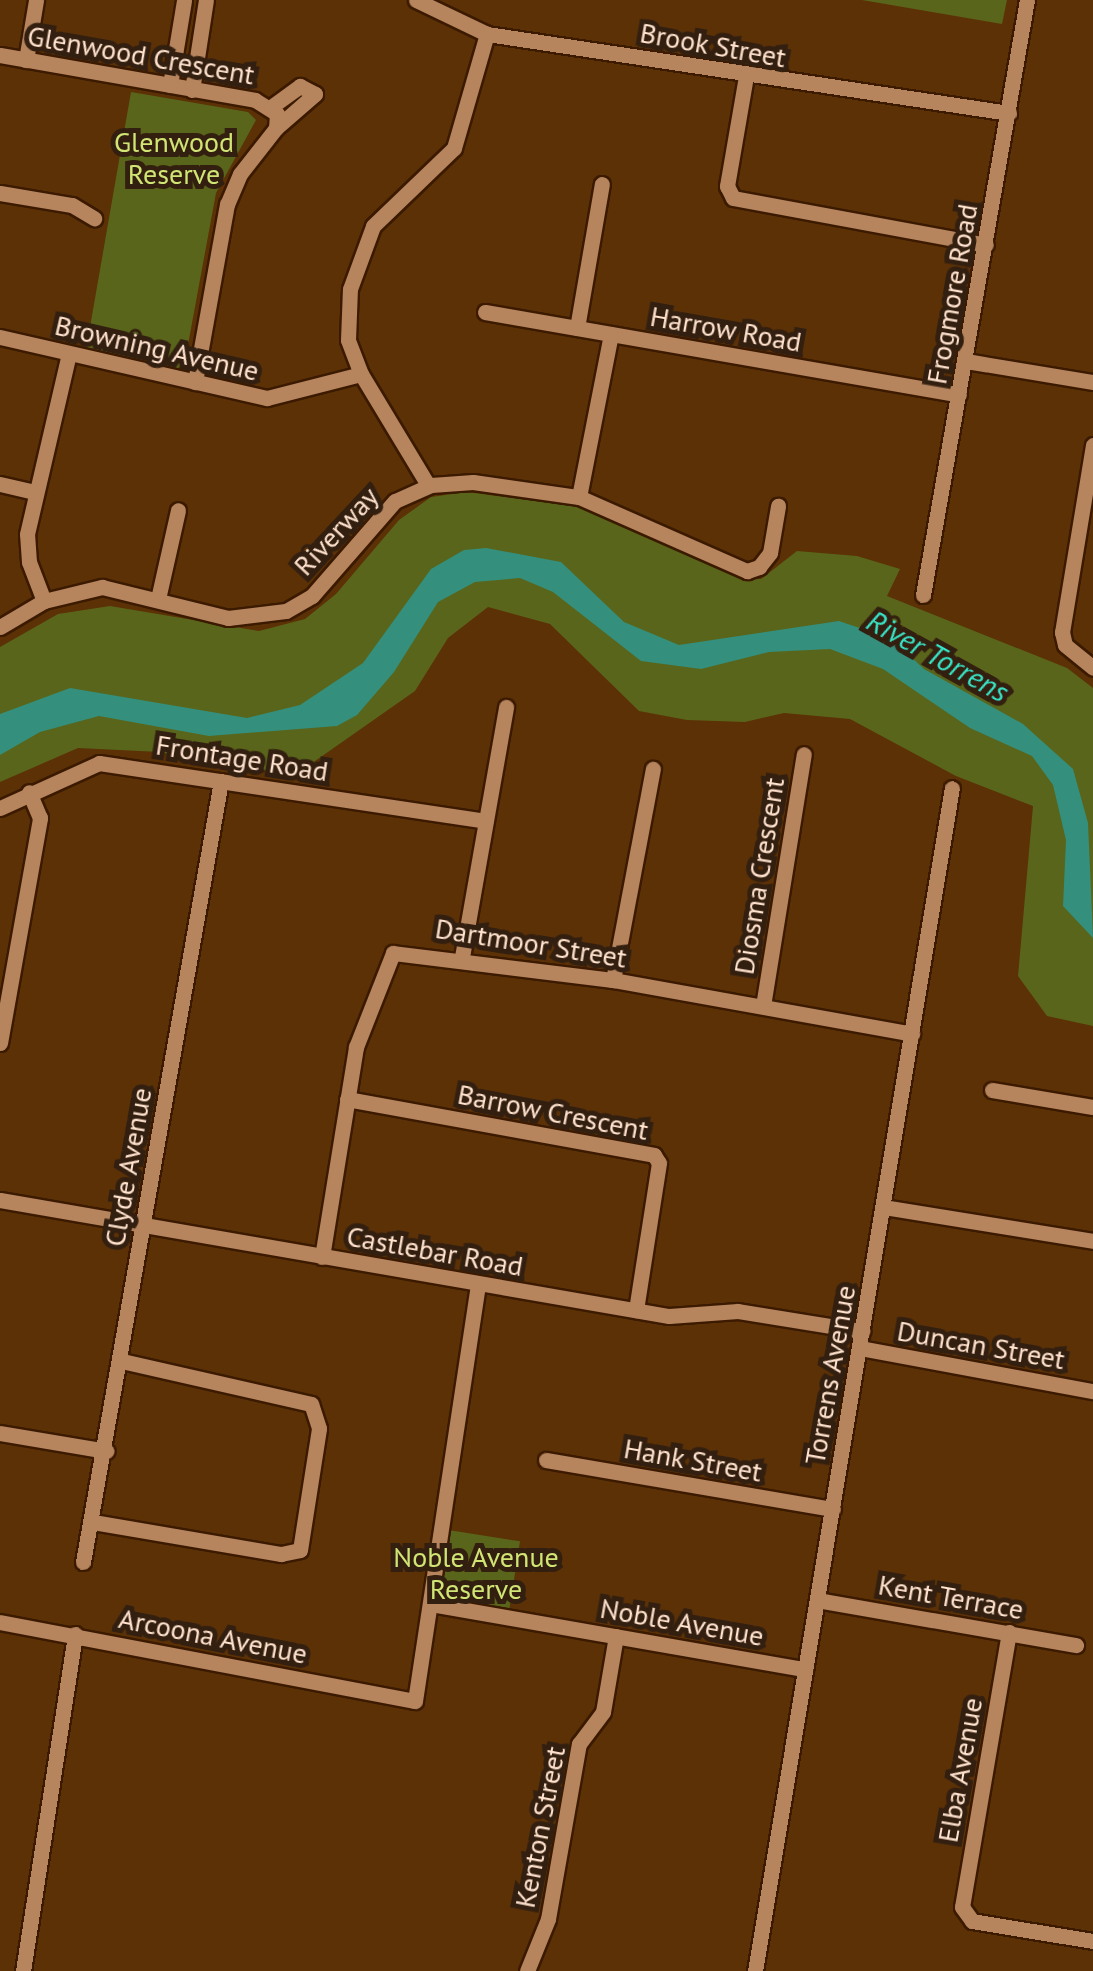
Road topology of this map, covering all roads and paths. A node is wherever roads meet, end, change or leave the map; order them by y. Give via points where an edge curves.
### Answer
1 (36, 0) edge
2 (184, 0) edge
3 (206, 0) edge
4 (1027, 0) edge
5 (423, 2) edge
6 (487, 34) junction
7 (0, 55) edge
8 (26, 60) junction
9 (746, 76) junction
10 (170, 86) junction
11 (192, 90) junction
12 (271, 108) junction
13 (1009, 113) junction
14 (276, 128) junction
15 (602, 184) dead end
16 (0, 193) edge
17 (94, 218) dead end
18 (986, 244) junction
19 (484, 312) dead end
20 (577, 328) junction
21 (610, 334) junction
22 (0, 337) edge
23 (70, 354) junction
24 (966, 361) junction
25 (360, 374) junction
26 (196, 382) junction
27 (1093, 382) edge
28 (959, 396) junction
29 (1093, 445) edge
30 (0, 484) edge
31 (428, 485) junction
32 (34, 492) junction
33 (580, 498) junction
34 (778, 506) dead end
35 (178, 510) dead end
36 (923, 596) dead end
37 (158, 599) junction
38 (44, 601) junction
39 (0, 626) edge
40 (1093, 668) edge
41 (506, 708) dead end
42 (804, 754) dead end
43 (653, 770) dead end
44 (221, 780) junction
45 (952, 788) dead end
46 (29, 792) junction
47 (0, 808) edge
48 (486, 822) junction
49 (462, 956) junction
50 (613, 980) junction
51 (764, 1006) junction
52 (912, 1034) junction
53 (0, 1042) edge
54 (992, 1090) dead end
55 (346, 1099) junction
56 (1093, 1107) edge
57 (0, 1200) edge
58 (884, 1206) junction
59 (143, 1227) junction
60 (1093, 1240) edge
61 (322, 1257) junction
62 (478, 1285) junction
63 (636, 1310) junction
64 (862, 1331) junction
65 (860, 1348) junction
66 (120, 1361) junction
67 (1093, 1390) edge
68 (0, 1432) edge
69 (106, 1451) junction
70 (546, 1460) dead end
71 (832, 1509) junction
72 (93, 1522) junction
73 (83, 1562) dead end
74 (817, 1600) junction
75 (431, 1604) junction
76 (0, 1622) edge
77 (1008, 1632) junction
78 (75, 1634) junction
79 (616, 1636) junction
80 (1076, 1645) dead end
81 (805, 1669) junction
82 (1093, 1941) edge
83 (23, 1971) edge
84 (527, 1971) edge
85 (755, 1971) edge

1 - 8 street
2 - 10 street
3 - 11 street
4 - 13 street, Frogmore Road
5 - 6 street, Brook Street
6 - 9 street, Brook Street
6 - 25 street via 454,148 394,201 359,255 347,316
7 - 8 street, Glenwood Crescent
8 - 10 street, Glenwood Crescent
9 - 13 street, Brook Street
9 - 18 street via 728,186 733,198
10 - 11 street, Glenwood Crescent
11 - 12 street, Glenwood Crescent
12 - 14 street, Glenwood Crescent
12 - 14 street, Glenwood Crescent via 300,86 315,94
13 - 18 street, Frogmore Road
14 - 26 street, Glenwood Crescent via 240,174 227,204
15 - 20 street
16 - 17 street via 72,204
18 - 24 street, Frogmore Road
19 - 20 street, Harrow Road
20 - 21 street, Harrow Road
21 - 28 street, Harrow Road
21 - 33 street
22 - 23 street, Browning Avenue
23 - 26 street, Browning Avenue
23 - 32 street
24 - 27 street
24 - 28 street, Frogmore Road
25 - 26 street, Browning Avenue via 266,398
25 - 31 street
28 - 36 street, Frogmore Road
29 - 40 street via 1062,632 1065,645
30 - 32 street
31 - 33 street, Riverway via 474,482
31 - 37 street, Riverway via 394,500 312,596 286,611 228,618
32 - 38 street via 29,562
33 - 34 street, Riverway via 747,571 760,568 770,553
35 - 37 street
37 - 38 street, Riverway via 102,587
38 - 39 street, Riverway
41 - 48 street
42 - 51 street, Diosma Crescent
43 - 50 street
44 - 46 street, Frontage Road via 100,763
44 - 48 street, Frontage Road
44 - 59 street, Clyde Avenue
45 - 52 street, Torrens Avenue
46 - 47 street, Frontage Road
46 - 53 street via 40,818
48 - 49 street
49 - 50 street, Dartmoor Street
49 - 55 street, Dartmoor Street via 393,952 356,1046
50 - 51 street, Dartmoor Street
51 - 52 street, Dartmoor Street
52 - 58 street, Torrens Avenue
54 - 56 street
55 - 61 street, Dartmoor Street
55 - 63 street, Barrow Crescent via 654,1154 659,1163
57 - 59 street, Castlebar Road
58 - 60 street
58 - 64 street, Torrens Avenue
59 - 61 street, Castlebar Road
59 - 66 street, Clyde Avenue
61 - 62 street, Castlebar Road
62 - 63 street, Castlebar Road
62 - 75 street
63 - 64 street, Castlebar Road via 669,1316 738,1311
64 - 65 street, Torrens Avenue
65 - 67 street, Duncan Street
65 - 71 street, Torrens Avenue
66 - 69 street, Clyde Avenue
66 - 72 street via 312,1404 319,1428 300,1550 281,1554
68 - 69 street
69 - 72 street, Clyde Avenue
70 - 71 street, Hank Street
71 - 74 street, Torrens Avenue
72 - 73 street, Clyde Avenue
74 - 77 street, Kent Terrace
74 - 81 street, Torrens Avenue
75 - 78 street, Arcoona Avenue via 416,1701
75 - 79 street, Noble Avenue
76 - 78 street, Arcoona Avenue
77 - 80 street, Kent Terrace
77 - 82 street, Elba Avenue via 964,1916
78 - 83 street
79 - 81 street, Noble Avenue
79 - 84 street, Kenton Street via 603,1712 578,1744 548,1919
81 - 85 street, Torrens Avenue

